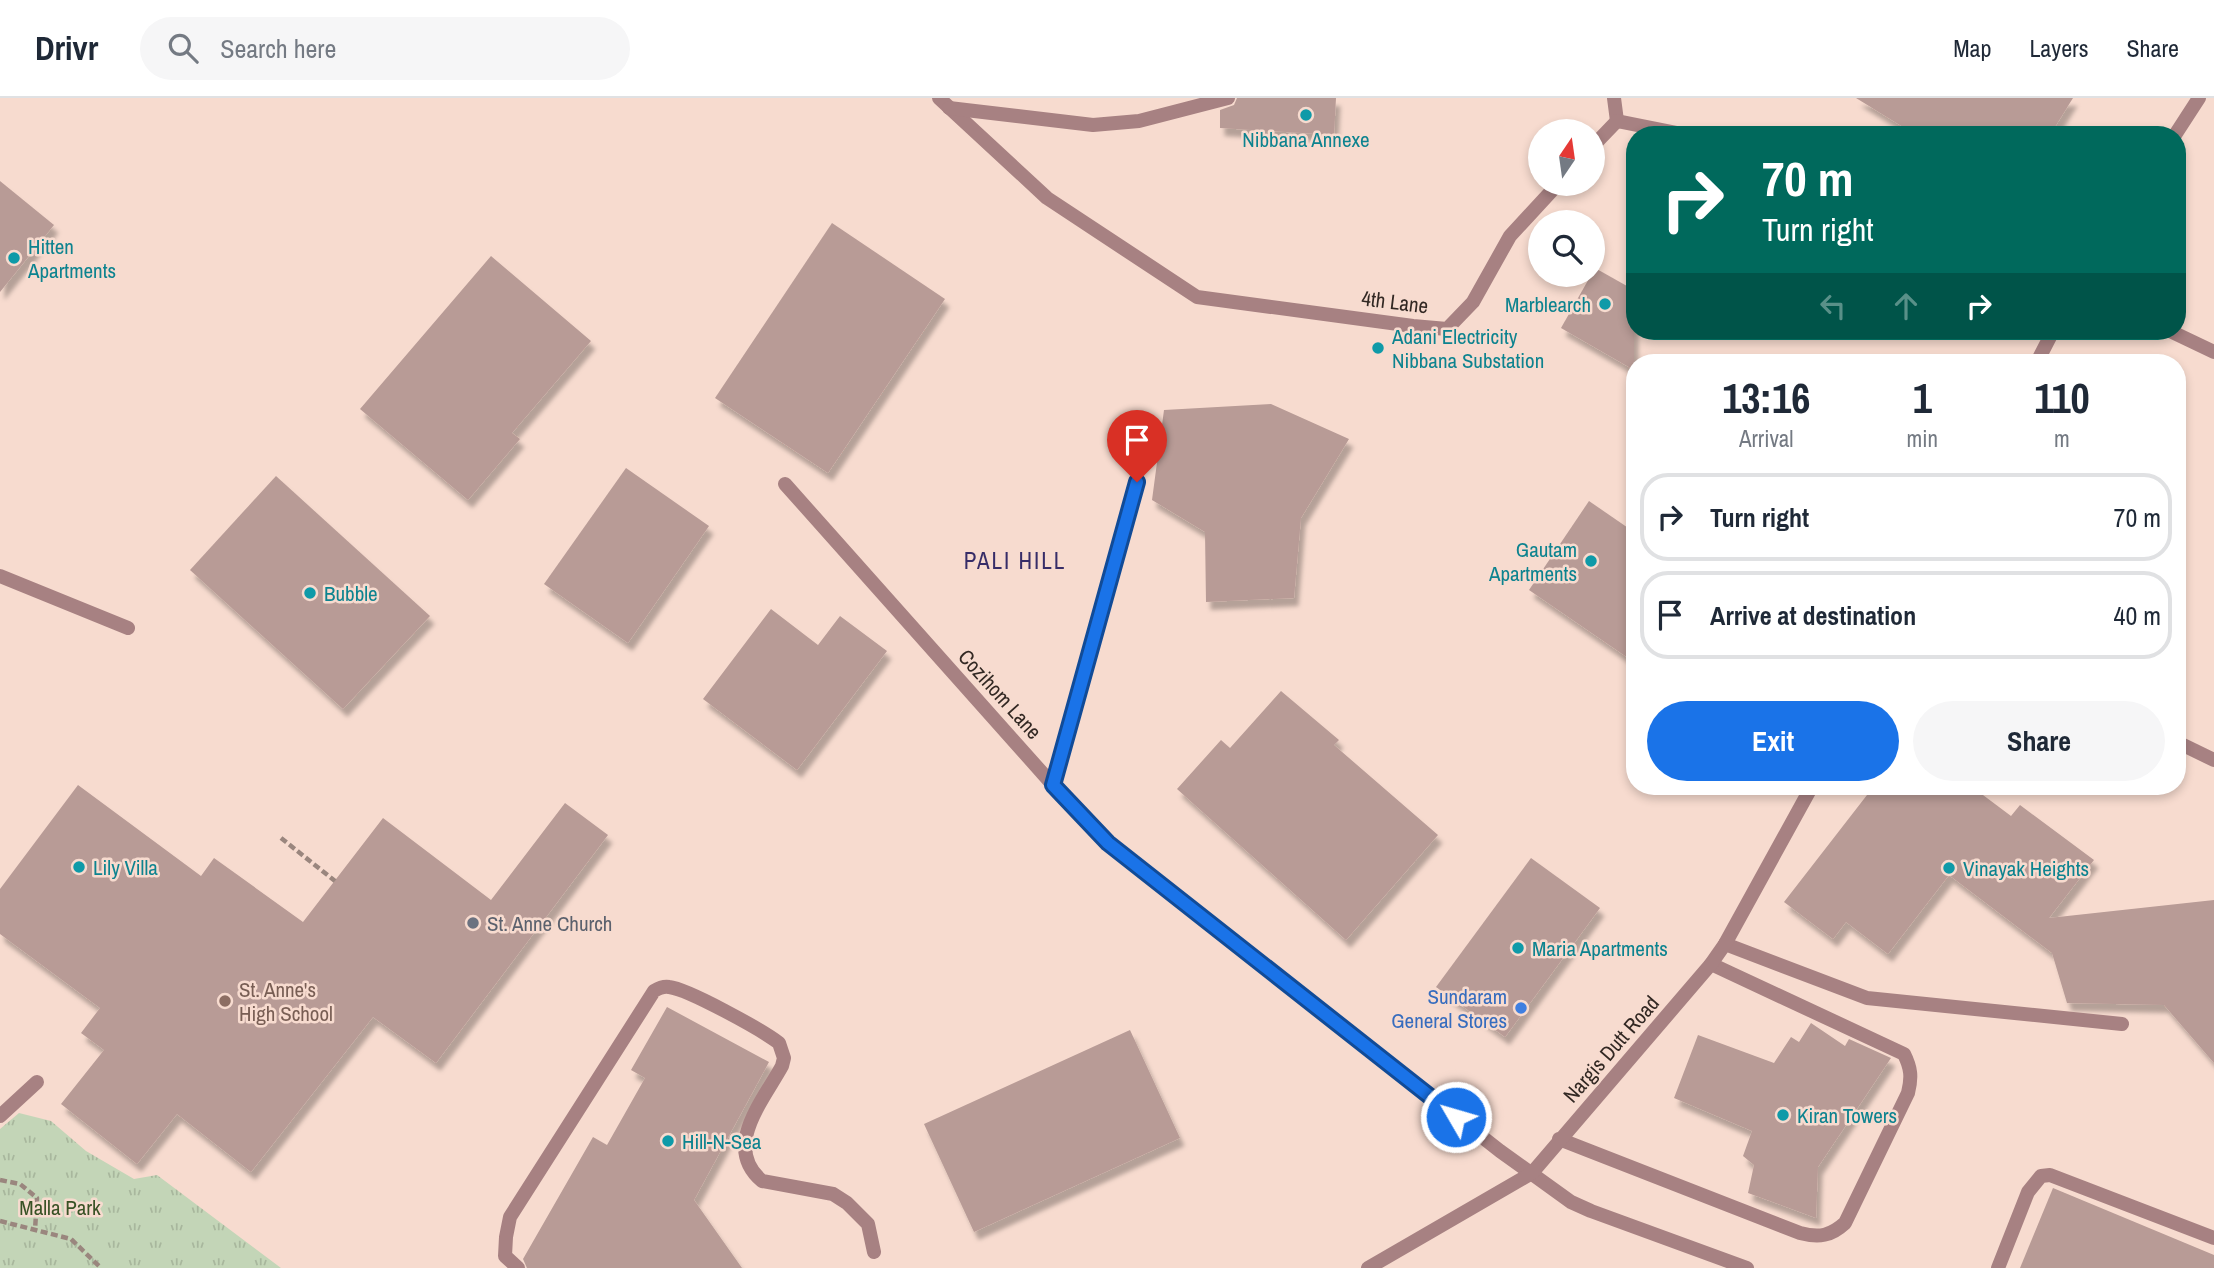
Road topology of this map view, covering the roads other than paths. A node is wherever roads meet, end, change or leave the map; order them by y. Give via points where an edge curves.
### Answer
1 (1228, 98) edge
2 (1614, 98) edge
3 (2199, 98) edge
4 (944, 103) edge
5 (1617, 121) junction
6 (1642, 126) edge
7 (2181, 126) edge
8 (1605, 133) edge
9 (1547, 196) edge
10 (2186, 339) edge
11 (2214, 352) edge
12 (1137, 482) dead end
13 (785, 484) dead end
14 (0, 576) edge
15 (128, 628) dead end
16 (2186, 746) edge
17 (2214, 760) edge
18 (1053, 785) junction
19 (1807, 795) edge
20 (1725, 944) junction
21 (1711, 964) junction
22 (2122, 1024) dead end
23 (37, 1082) dead end
24 (0, 1116) edge
25 (1559, 1139) junction
26 (1532, 1173) junction
27 (2214, 1238) edge
28 (874, 1252) dead end
29 (518, 1268) edge
30 (1368, 1268) edge
31 (1748, 1268) edge
32 (1998, 1268) edge

1 - 4 street via 1139,121 1093,125
2 - 5 street
3 - 7 street
4 - 9 street, 4th Lane via 1047,198 1197,297 1447,329 1473,302 1510,236
5 - 6 street
5 - 8 street
10 - 11 street
12 - 18 street
13 - 18 street, Cozihom Lane
14 - 15 street
16 - 17 street
18 - 26 street, Cozihom Lane via 1108,843
19 - 20 street, Nargis Dutt Road
20 - 21 street, Nargis Dutt Road
20 - 22 street via 1867,998
21 - 25 street, Nargis Dutt Road
21 - 25 street via 1904,1054 1912,1080 1908,1093 1845,1223 1824,1236 1800,1233
23 - 24 street
25 - 26 street, Nargis Dutt Road
26 - 30 street, Nargis Dutt Road
26 - 31 street, Cozihom Lane via 1591,1211
27 - 32 street via 2050,1175 2041,1176 2028,1192
28 - 29 street via 868,1224 847,1203 833,1194 762,1181 746,1161 744,1137 782,1066 779,1043 692,995 663,986 654,992 510,1217 505,1256

